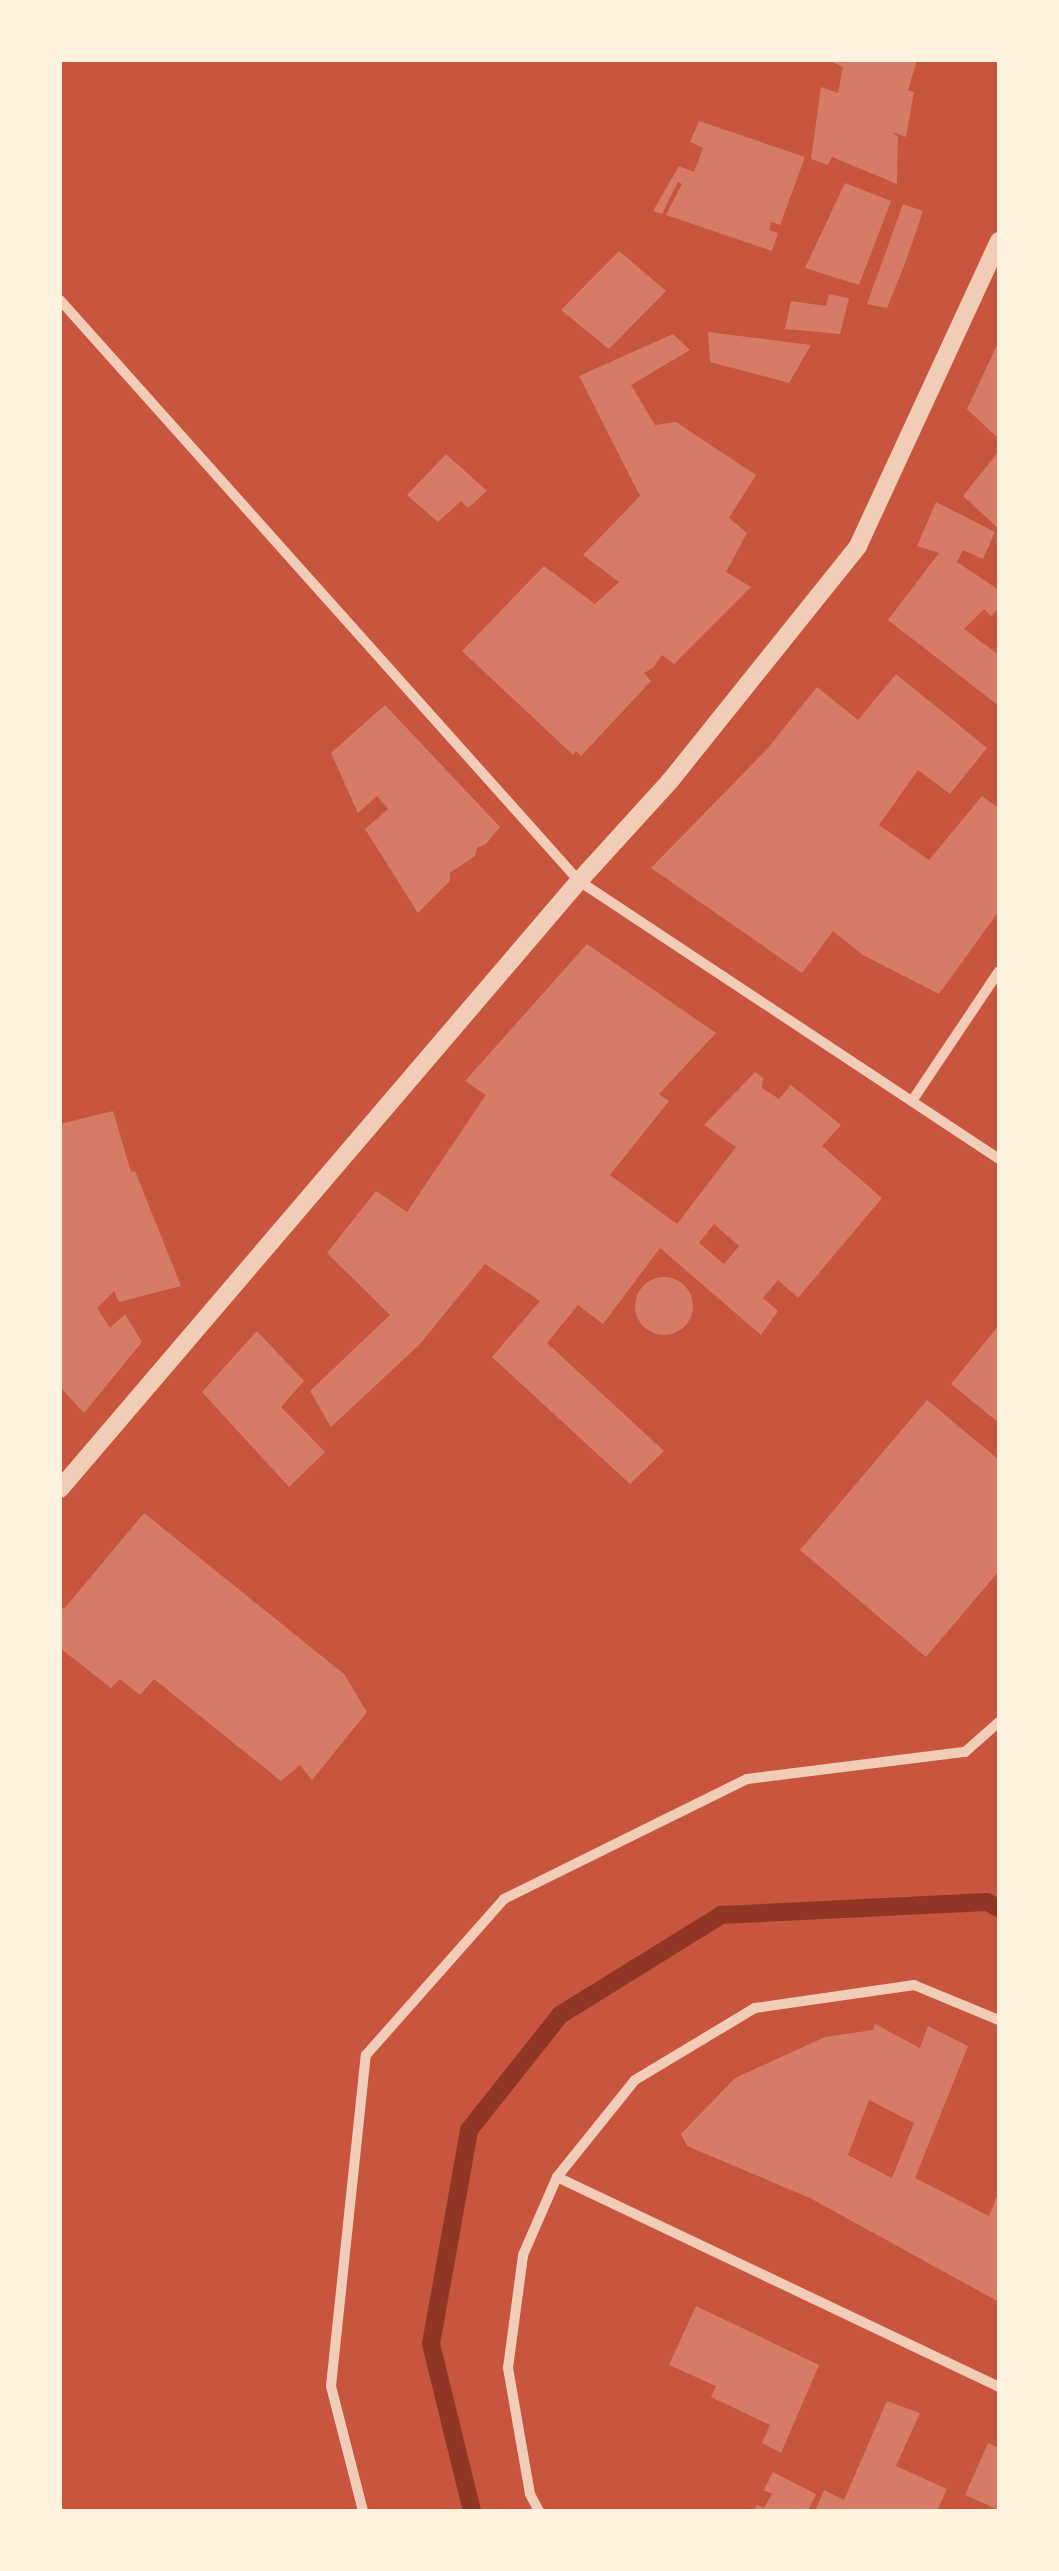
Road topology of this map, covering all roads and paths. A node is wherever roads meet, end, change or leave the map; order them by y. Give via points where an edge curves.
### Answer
1 (999, 240) edge
2 (60, 300) edge
3 (579, 881) junction
4 (999, 970) edge
5 (912, 1102) junction
6 (999, 1160) edge
7 (60, 1489) edge
8 (999, 1722) edge
9 (999, 2020) edge
10 (556, 2177) junction
11 (999, 2386) edge
12 (363, 2511) edge
13 (539, 2511) edge

1 - 3 street via 858,546 670,781
2 - 3 street
3 - 5 street
3 - 7 street
4 - 5 street
5 - 6 street
8 - 12 street via 965,1752 747,1779 504,1898 366,2055 331,2386
9 - 10 street via 914,1986 755,2008 634,2080
10 - 11 street
10 - 13 street via 523,2255 508,2368 530,2494

